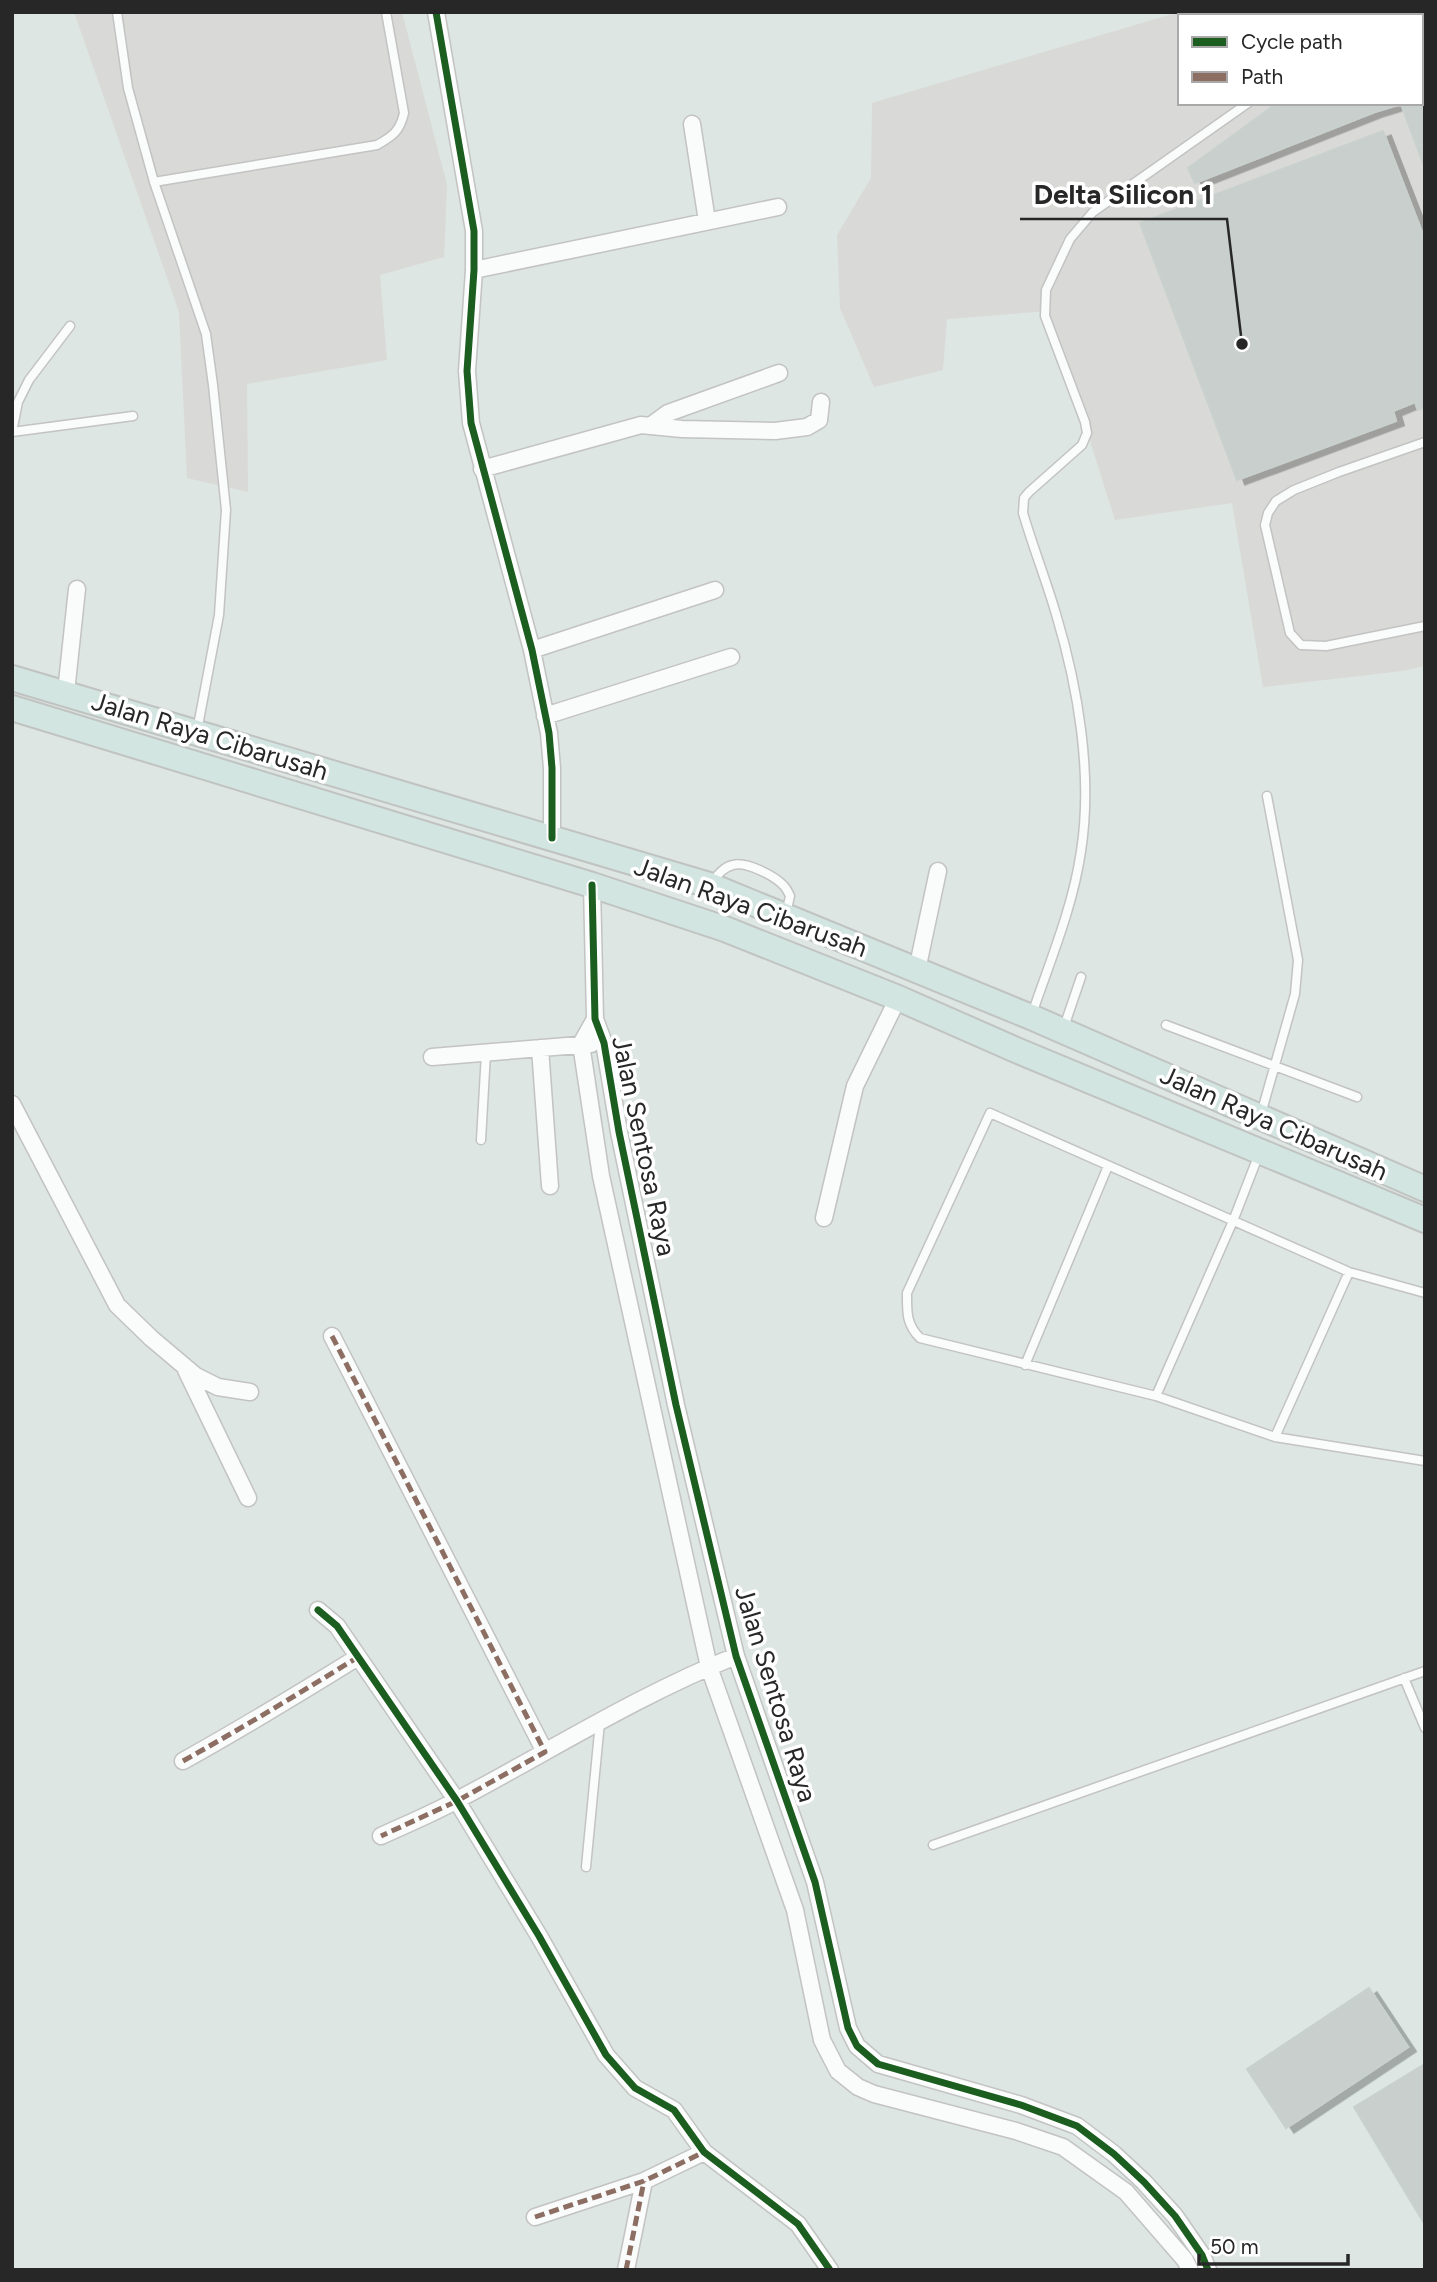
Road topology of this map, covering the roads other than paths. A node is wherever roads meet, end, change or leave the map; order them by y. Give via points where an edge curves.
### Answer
1 (117, 12) edge
2 (386, 12) edge
3 (436, 12) edge
4 (1245, 105) edge
5 (692, 124) dead end
6 (154, 182) junction
7 (778, 206) dead end
8 (707, 221) junction
9 (474, 270) junction
10 (70, 326) dead end
11 (779, 373) dead end
12 (821, 402) dead end
13 (133, 416) dead end
14 (653, 424) junction
15 (12, 432) edge
16 (1425, 442) edge
17 (482, 470) junction
18 (77, 589) dead end
19 (715, 590) dead end
20 (1425, 626) edge
21 (532, 650) junction
22 (730, 657) dead end
23 (12, 678) edge
24 (66, 692) junction
25 (12, 708) edge
26 (545, 716) junction
27 (197, 733) junction
28 (1267, 796) dead end
29 (552, 838) junction
30 (938, 871) dead end
31 (592, 885) junction
32 (917, 970) junction
33 (1082, 977) dead end
34 (898, 998) junction
35 (1031, 1017) junction
36 (595, 1019) junction
37 (1166, 1025) dead end
38 (1062, 1031) junction
39 (604, 1043) junction
40 (581, 1044) junction
41 (540, 1048) junction
42 (486, 1053) junction
43 (432, 1057) dead end
44 (1275, 1066) junction
45 (1357, 1097) dead end
46 (12, 1104) edge
47 (1260, 1117) junction
48 (481, 1140) dead end
49 (1260, 1152) junction
50 (1108, 1166) junction
51 (550, 1186) dead end
52 (1425, 1189) edge
53 (824, 1218) dead end
54 (1425, 1220) edge
55 (1233, 1221) junction
56 (1349, 1272) junction
57 (1425, 1293) edge
58 (332, 1336) dead end
59 (1025, 1365) junction
60 (185, 1368) junction
61 (250, 1392) dead end
62 (1156, 1396) junction
63 (1275, 1437) junction
64 (1425, 1461) edge
65 (248, 1498) dead end
66 (318, 1610) dead end
67 (736, 1656) junction
68 (358, 1657) junction
69 (709, 1667) junction
70 (1425, 1671) edge
71 (1404, 1678) junction
72 (600, 1722) junction
73 (1425, 1728) edge
74 (545, 1752) junction
75 (183, 1761) dead end
76 (457, 1801) junction
77 (381, 1836) dead end
78 (933, 1845) dead end
79 (586, 1867) dead end
80 (704, 2152) junction
81 (644, 2181) junction
82 (536, 2217) dead end
83 (626, 2270) edge
84 (830, 2270) edge
85 (1190, 2270) edge
86 (1208, 2270) edge

1 - 6 lane via 128,88
2 - 6 lane via 404,113 394,136 377,145
3 - 9 street via 474,231
4 - 35 lane via 1093,212 1070,239 1046,290 1045,316 1087,433 1082,445 1024,498 1023,513 1057,617 1078,710 1084,822 1063,923
5 - 8 street
6 - 27 lane via 206,334 226,510 219,615
7 - 8 street
8 - 9 street
9 - 17 street via 467,371 471,423
10 - 15 lane via 29,380 18,402
11 - 14 street via 668,413
12 - 14 street via 819,420 807,428 682,429
13 - 15 lane
14 - 17 street via 630,426
16 - 20 lane via 1294,490 1276,501 1265,524 1290,633 1301,645 1326,646
17 - 21 street
18 - 24 street
19 - 21 street
21 - 26 street
22 - 26 street
23 - 24 main road, Jalan Raya Cibarusah
24 - 27 main road, Jalan Raya Cibarusah
25 - 31 main road, Jalan Raya Cibarusah
26 - 29 street via 552,768
27 - 29 main road, Jalan Raya Cibarusah
28 - 44 lane via 1298,960 1295,994
29 - 32 main road, Jalan Raya Cibarusah via 709,885
30 - 32 street
31 - 34 main road, Jalan Raya Cibarusah via 725,929
31 - 36 street, Jalan Sentosa Raya
32 - 35 main road, Jalan Raya Cibarusah
33 - 38 lane
34 - 49 main road, Jalan Raya Cibarusah
34 - 53 street via 855,1086
35 - 38 main road, Jalan Raya Cibarusah
36 - 39 street, Jalan Sentosa Raya
36 - 40 street, Jalan Sentosa Raya
37 - 44 lane
38 - 47 main road, Jalan Raya Cibarusah
39 - 40 street
39 - 67 street, Jalan Sentosa Raya via 676,1405
40 - 41 street
40 - 69 street, Jalan Sentosa Raya via 601,1176
41 - 42 street
41 - 51 street
42 - 43 street
42 - 48 lane
44 - 45 lane
44 - 47 lane
46 - 60 street via 117,1305
47 - 52 main road, Jalan Raya Cibarusah
49 - 54 main road, Jalan Raya Cibarusah
49 - 55 lane
50 - 55 lane
50 - 59 lane
50 - 59 lane via 990,1113 907,1293 906,1320 920,1338
55 - 56 lane
55 - 62 lane
56 - 57 lane
56 - 63 lane
58 - 74 street
59 - 62 lane
60 - 61 street via 218,1387
60 - 65 street
62 - 63 lane
63 - 64 lane
66 - 68 street via 337,1626
67 - 69 street
67 - 86 street, Jalan Sentosa Raya via 815,1882 848,2028 857,2046 878,2064 1077,2126 1114,2154 1175,2216
68 - 75 street
68 - 76 street
69 - 72 street
69 - 85 street, Jalan Sentosa Raya via 795,1910 822,2040 838,2071 874,2094 1063,2147 1126,2192
70 - 71 lane
71 - 73 lane
71 - 78 lane
72 - 74 street
72 - 79 lane
74 - 76 street
76 - 77 street
76 - 80 street via 606,2054 635,2088 674,2110
80 - 81 street
80 - 84 street via 799,2224
81 - 82 street
81 - 83 street

